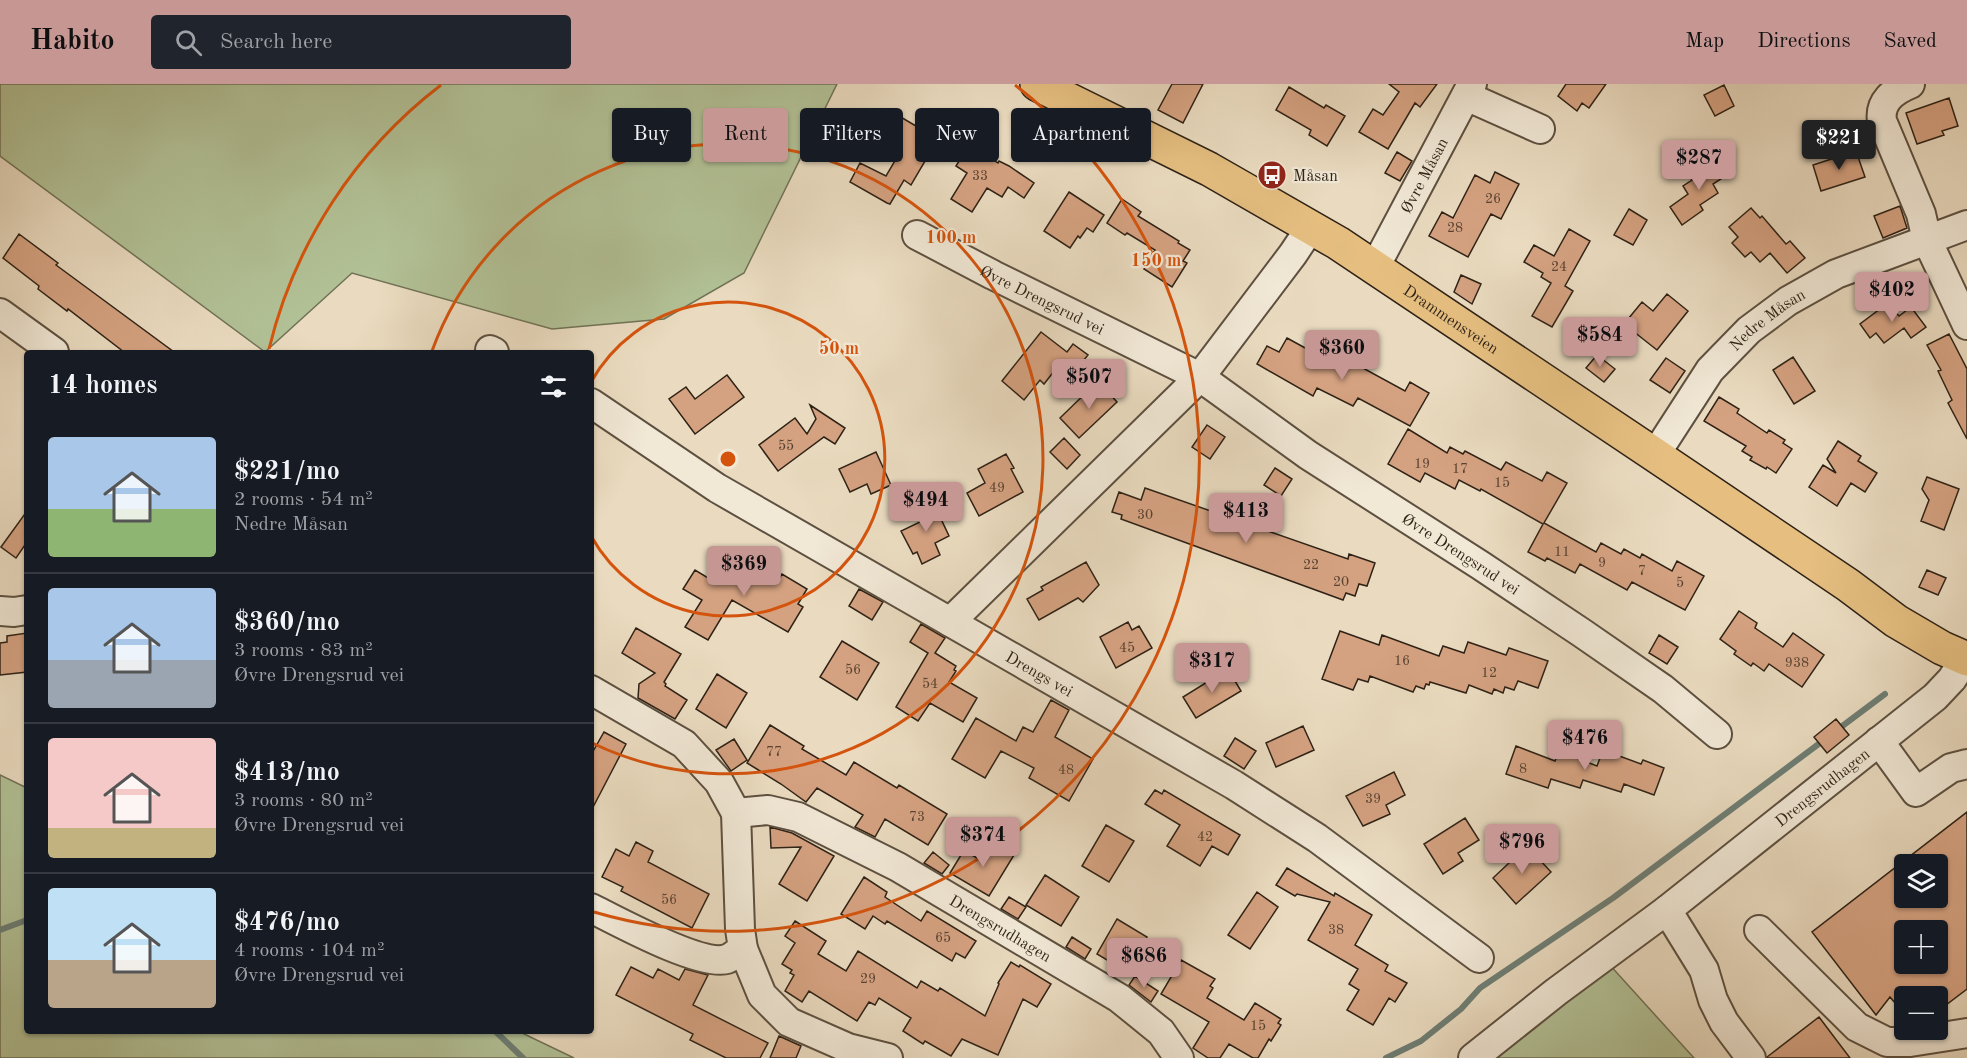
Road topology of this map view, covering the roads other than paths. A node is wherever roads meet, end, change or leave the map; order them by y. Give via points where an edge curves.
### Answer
1 (1037, 84) edge
2 (1910, 84) edge
3 (1469, 90) edge
4 (1540, 129) dead end
5 (1967, 225) edge
6 (1311, 227) junction
7 (917, 235) dead end
8 (1927, 240) junction
9 (1375, 267) junction
10 (0, 313) edge
11 (1967, 325) edge
12 (51, 350) edge
13 (1200, 377) junction
14 (594, 405) edge
15 (1655, 455) junction
16 (0, 610) edge
17 (24, 610) edge
18 (950, 622) junction
19 (1967, 652) edge
20 (594, 692) edge
21 (1717, 734) dead end
22 (1879, 741) junction
23 (1967, 764) edge
24 (736, 813) junction
25 (594, 910) edge
26 (1667, 910) junction
27 (1759, 930) dead end
28 (743, 950) junction
29 (1479, 958) dead end
30 (1967, 1033) edge
31 (888, 1058) edge
32 (1179, 1058) edge
33 (1473, 1058) edge
34 (1751, 1058) edge

1 - 6 main road, Drammensveien via 1209,169
2 - 8 street via 1889,97 1881,112 1921,214
3 - 4 street
3 - 9 street, Øvre Måsan
5 - 8 street, Nedre Måsan
6 - 9 main road, Drammensveien
6 - 13 street
7 - 13 street, Øvre Drengsrud vei
8 - 11 street
8 - 15 street, Nedre Måsan via 1836,274 1788,301 1749,330 1710,370
9 - 15 main road, Drammensveien
10 - 12 street
13 - 18 street
13 - 21 street, Øvre Drengsrud vei via 1308,455 1582,633 1663,689
14 - 18 street, Drengs vei via 717,488
15 - 19 main road, Drammensveien via 1848,585 1899,604
16 - 17 street
18 - 29 street, Drengs vei via 1234,784 1317,838
19 - 22 street, Drengsrudhagen via 1953,679
20 - 24 street via 684,744 719,782
22 - 23 street via 1916,792 1951,768
22 - 26 street, Drengsrudhagen
24 - 28 street
24 - 32 street, Drengsrudhagen via 768,810 798,817 898,867 1119,998 1161,1032
25 - 28 street via 698,957 725,959
26 - 33 street, Drengsrudhagen
26 - 34 street via 1704,970 1724,1022
27 - 30 street via 1857,1027 1887,1042
28 - 31 street via 762,995 789,1022 848,1048

